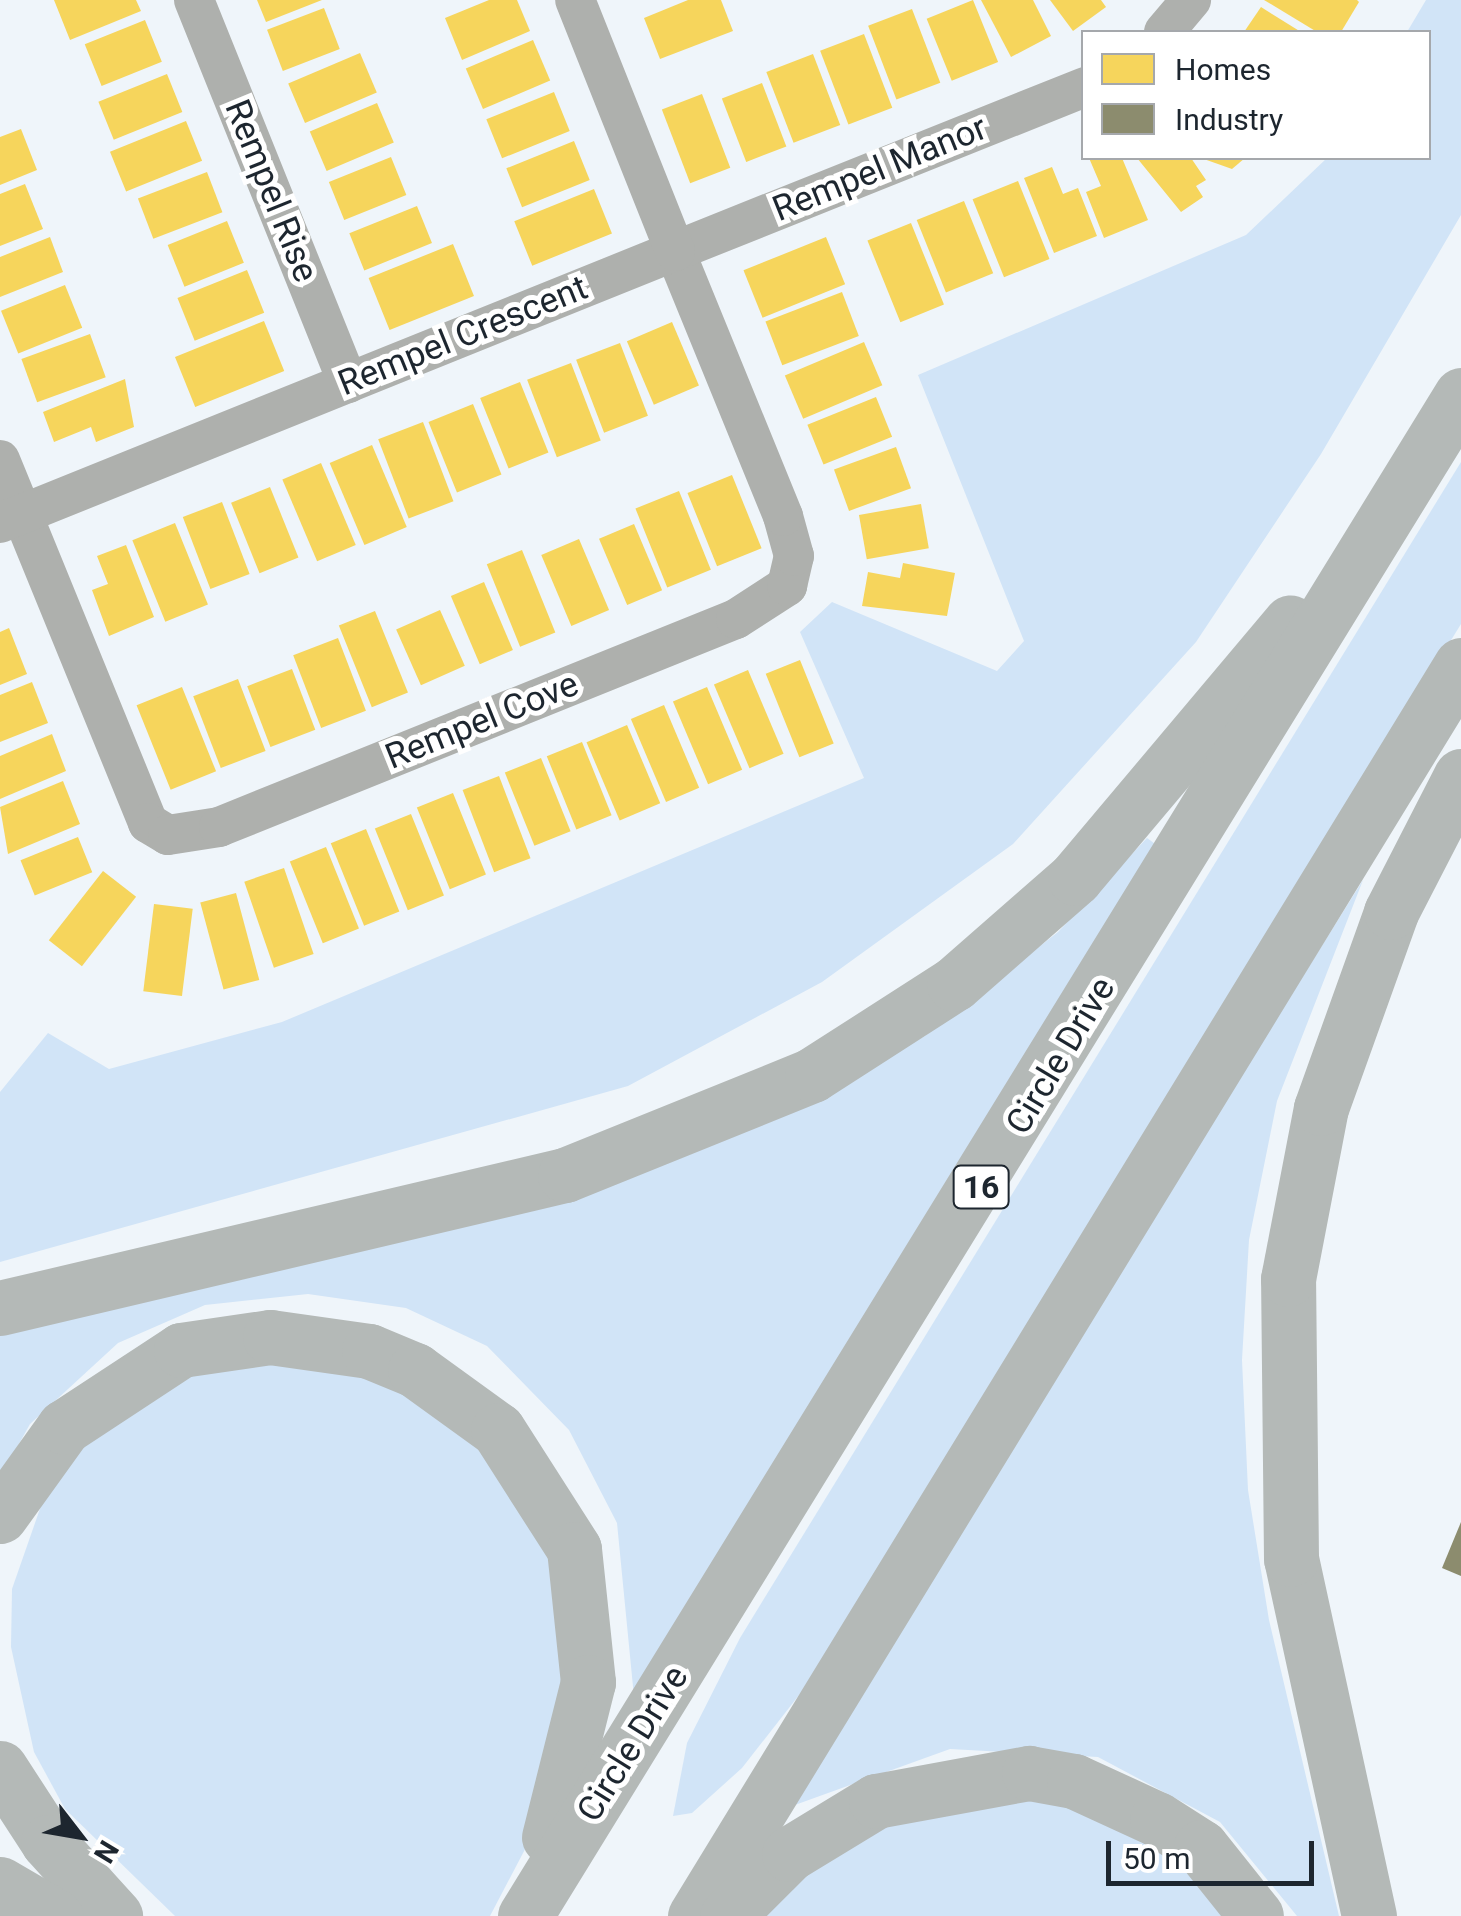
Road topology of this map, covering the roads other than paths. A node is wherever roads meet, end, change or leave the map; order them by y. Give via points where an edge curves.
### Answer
1 (194, 0) edge
2 (574, 0) edge
3 (1191, 0) edge
4 (1166, 30) edge
5 (1081, 88) edge
6 (675, 250) junction
7 (348, 383) junction
8 (1461, 395) edge
9 (1427, 453) junction
10 (0, 460) edge
11 (11, 518) edge
12 (1461, 665) edge
13 (1461, 776) edge
14 (0, 1308) edge
15 (0, 1516) edge
16 (0, 1768) edge
17 (0, 1884) edge
18 (55, 1916) edge
19 (115, 1916) edge
20 (511, 1916) edge
21 (525, 1916) edge
22 (694, 1916) edge
23 (726, 1916) edge
24 (1256, 1916) edge
25 (1369, 1916) edge

1 - 7 street, Rempel Rise
2 - 6 street
3 - 4 street
5 - 6 street, Rempel Manor
6 - 7 street, Rempel Crescent
6 - 11 street, Rempel Cove via 783,516 794,556 787,586 736,618 219,827 168,835 148,823
7 - 11 street, Rempel Crescent
8 - 9 highway, Circle Drive
9 - 14 highway via 1075,878 879,1038 744,1109 565,1175
9 - 21 highway, Circle Drive / 16
10 - 11 street, Rempel Cove
12 - 22 highway
13 - 25 highway via 1392,912 1321,1108 1288,1279 1292,1558
15 - 20 highway via 64,1427 181,1350 270,1337 320,1341 415,1370 461,1398 554,1506 574,1548 590,1640 570,1780
16 - 19 highway via 48,1842
17 - 18 highway
23 - 24 highway via 789,1854 876,1801 1029,1773 1074,1781 1157,1819 1201,1847

